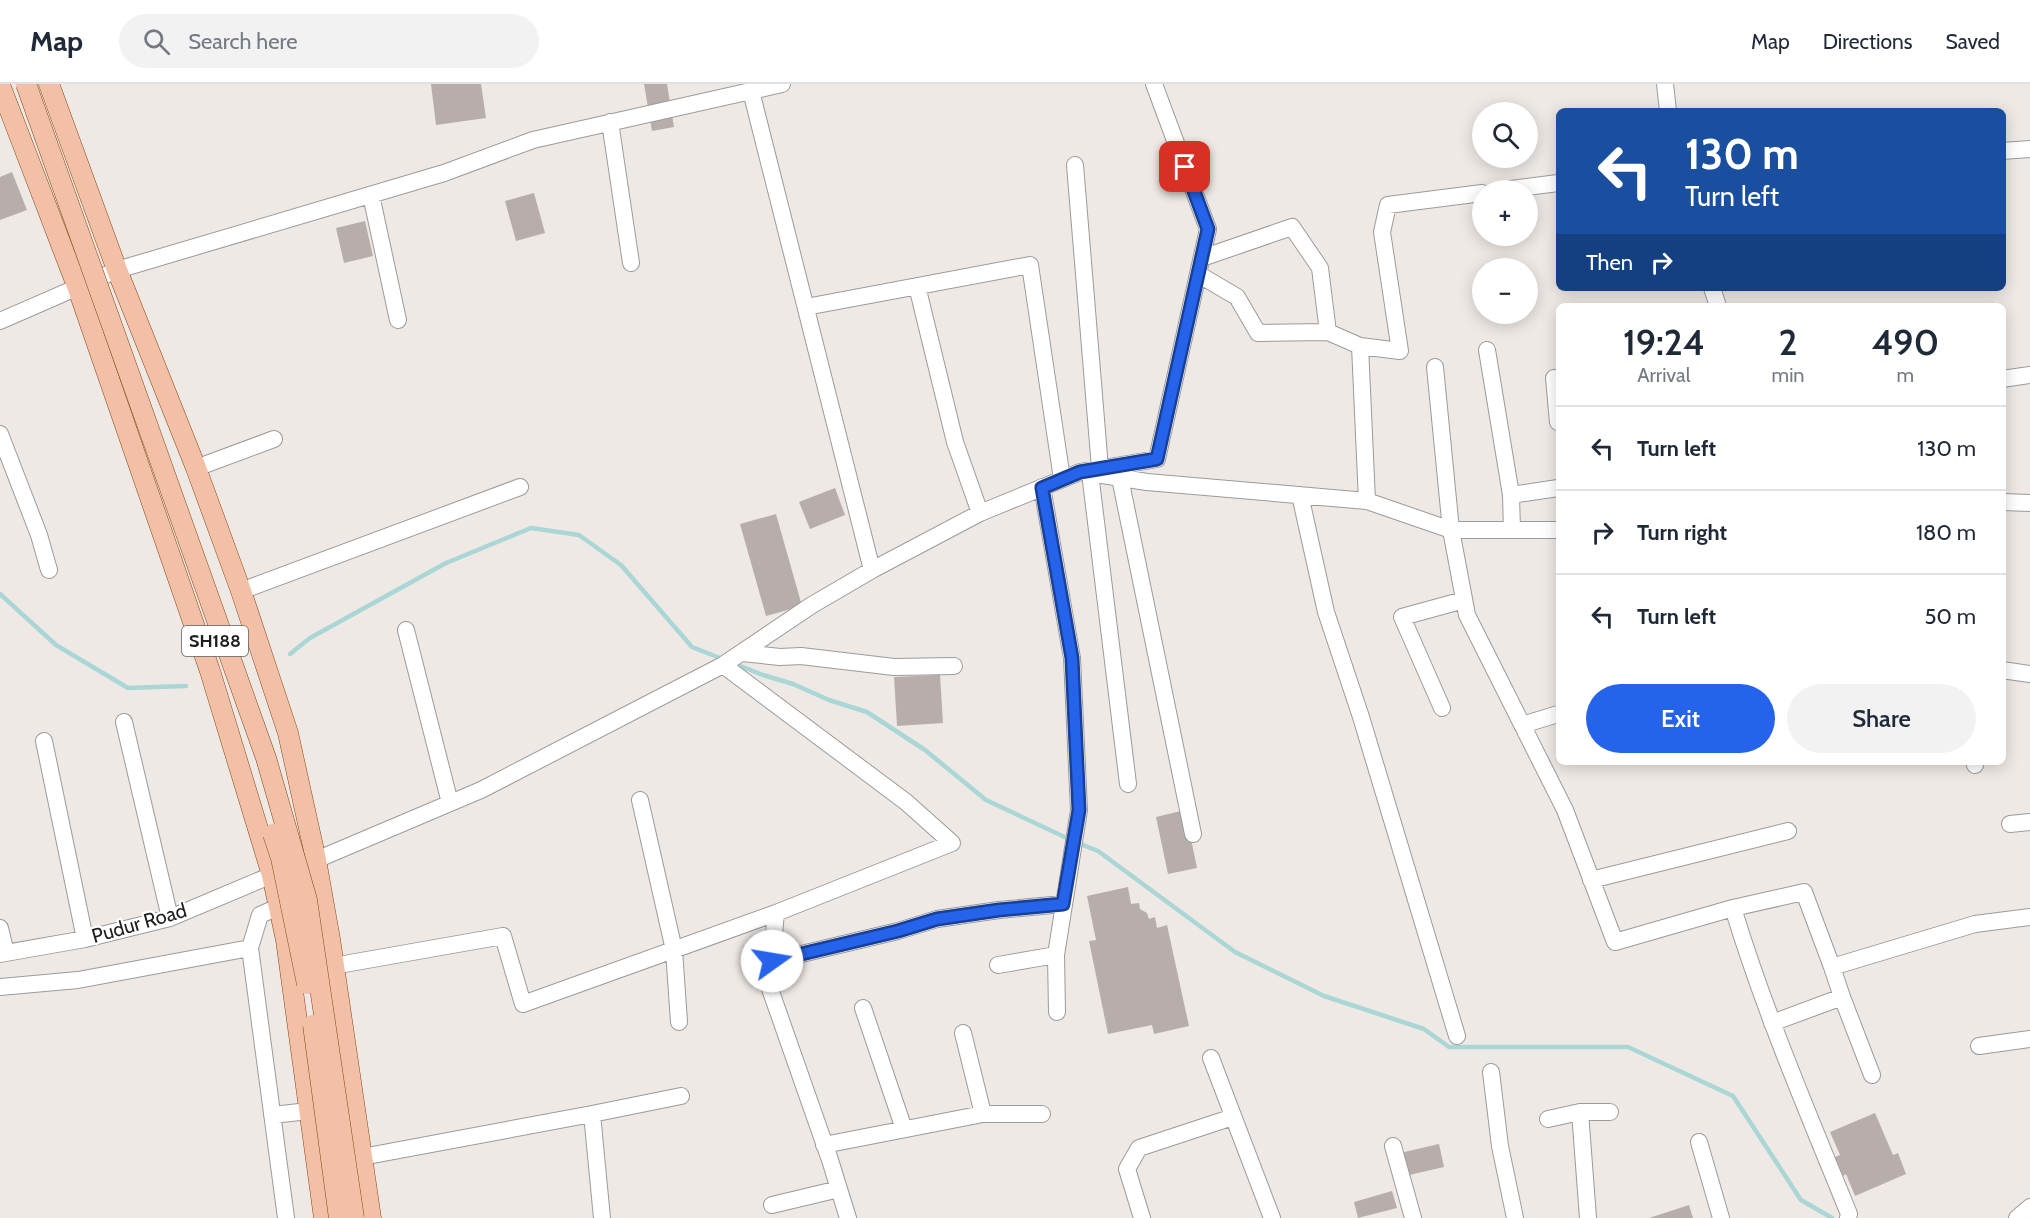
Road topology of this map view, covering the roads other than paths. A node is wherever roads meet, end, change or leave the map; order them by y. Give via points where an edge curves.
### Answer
1 (14, 84) edge
2 (26, 84) edge
3 (49, 84) edge
4 (782, 84) edge
5 (1154, 84) edge
6 (1665, 84) edge
7 (0, 85) edge
8 (756, 88) edge
9 (1668, 108) edge
10 (610, 122) junction
11 (2030, 149) edge
12 (2006, 151) edge
13 (1075, 165) dead end
14 (1556, 183) edge
15 (1538, 186) edge
16 (1472, 194) edge
17 (371, 195) junction
18 (631, 263) dead end
19 (1200, 266) junction
20 (117, 270) junction
21 (77, 286) junction
22 (917, 286) junction
23 (806, 307) junction
24 (398, 320) dead end
25 (0, 321) edge
26 (1328, 332) junction
27 (1360, 346) junction
28 (1487, 350) dead end
29 (1435, 367) dead end
30 (2030, 375) edge
31 (1554, 378) dead end
32 (2006, 378) edge
33 (1556, 400) edge
34 (0, 434) edge
35 (274, 439) dead end
36 (196, 468) junction
37 (1090, 471) junction
38 (1120, 478) junction
39 (1062, 479) junction
40 (520, 487) dead end
41 (1042, 488) junction
42 (1556, 488) edge
43 (1300, 495) junction
44 (1511, 495) junction
45 (1367, 501) junction
46 (2006, 502) edge
47 (2030, 503) edge
48 (980, 513) junction
49 (1451, 530) junction
50 (1512, 530) junction
51 (1556, 530) edge
52 (49, 570) dead end
53 (872, 570) junction
54 (241, 591) junction
55 (1464, 600) junction
56 (406, 630) dead end
57 (731, 660) junction
58 (954, 666) dead end
59 (2006, 671) edge
60 (2030, 674) edge
61 (1442, 708) dead end
62 (1556, 715) edge
63 (124, 722) dead end
64 (1522, 725) junction
65 (44, 741) dead end
66 (1128, 784) dead end
67 (640, 800) dead end
68 (450, 802) junction
69 (2030, 822) edge
70 (2010, 824) dead end
71 (1788, 831) dead end
72 (1193, 834) dead end
73 (316, 860) junction
74 (272, 875) junction
75 (1591, 880) junction
76 (1063, 904) junction
77 (280, 906) junction
78 (1733, 908) junction
79 (777, 913) junction
80 (2030, 917) edge
81 (170, 918) junction
82 (0, 928) edge
83 (85, 939) junction
84 (250, 948) junction
85 (674, 950) junction
86 (3, 953) edge
87 (1056, 955) junction
88 (772, 961) junction
89 (998, 965) dead end
90 (333, 966) junction
91 (1832, 967) junction
92 (0, 987) edge
93 (1842, 998) junction
94 (863, 1008) dead end
95 (1057, 1012) dead end
96 (679, 1022) dead end
97 (1772, 1023) junction
98 (963, 1033) dead end
99 (1457, 1036) dead end
100 (2030, 1039) edge
101 (1979, 1046) dead end
102 (1211, 1058) dead end
103 (1491, 1072) dead end
104 (1872, 1076) dead end
105 (681, 1096) dead end
106 (309, 1111) junction
107 (1580, 1112) junction
108 (1610, 1112) dead end
109 (592, 1114) junction
110 (983, 1114) junction
111 (1042, 1114) dead end
112 (272, 1115) junction
113 (1233, 1117) junction
114 (1548, 1119) dead end
115 (904, 1129) junction
116 (1699, 1142) dead end
117 (824, 1144) junction
118 (1393, 1146) dead end
119 (362, 1156) junction
120 (839, 1189) junction
121 (772, 1205) dead end
122 (2030, 1207) edge
123 (286, 1218) edge
124 (324, 1218) edge
125 (339, 1218) edge
126 (354, 1218) edge
127 (371, 1218) edge
128 (602, 1218) edge
129 (848, 1218) edge
130 (1142, 1218) edge
131 (1272, 1218) edge
132 (1413, 1218) edge
133 (1515, 1218) edge
134 (1588, 1218) edge
135 (1721, 1218) edge
136 (1848, 1218) edge
137 (2017, 1218) edge

1 - 125 main road, SH188, bridge via 235,700 277,847 305,973
2 - 126 main road, bridge via 266,758 304,889
3 - 20 main road, SH188
4 - 8 street
5 - 19 street via 1208,229
6 - 9 street
7 - 21 main road, SH188
8 - 10 street
8 - 23 street
10 - 17 street via 532,140
10 - 18 street
11 - 12 street
13 - 37 street
14 - 15 street
16 - 27 street via 1388,205 1382,232 1400,351
17 - 20 street
17 - 24 street
19 - 26 street via 1237,297 1258,333
19 - 26 street via 1292,227 1320,268
19 - 37 street via 1157,459
20 - 21 street
20 - 36 main road, SH188
21 - 25 street
21 - 74 main road, SH188 via 210,671
22 - 23 street
22 - 39 street via 1030,265
22 - 48 street via 955,442
23 - 53 street
26 - 27 street
27 - 45 street
28 - 44 street
29 - 49 street
30 - 32 street
31 - 33 street
34 - 52 street
35 - 36 street
36 - 54 main road, SH188
37 - 38 street
37 - 39 street
37 - 66 street
38 - 43 street
38 - 72 street
39 - 41 street
40 - 54 street
41 - 48 street
41 - 76 street via 1072,658 1079,810
42 - 44 street
43 - 45 street
43 - 99 street via 1326,612
44 - 50 street
45 - 49 street
46 - 47 street
48 - 53 street
49 - 50 street
49 - 55 street
50 - 51 street
53 - 57 street
54 - 73 main road, SH188 via 288,733
55 - 61 street via 1402,617
55 - 64 street via 1467,615
56 - 68 street
57 - 58 street via 801,656 894,667
57 - 68 street via 481,790
57 - 79 street via 952,843
59 - 60 street
62 - 64 street
63 - 81 street
64 - 75 street via 1565,810
65 - 83 street
67 - 85 street
68 - 73 street
69 - 70 street
71 - 75 street
73 - 74 main road
73 - 90 main road, SH188
74 - 77 main road, SH188
74 - 81 street, Pudur Road
75 - 78 street via 1615,942
76 - 87 street
76 - 88 street via 937,919
77 - 84 street via 260,915
77 - 106 main road, SH188
78 - 91 street via 1804,892
78 - 97 street
79 - 85 street
79 - 88 street
80 - 91 street via 1976,924
81 - 83 street, Pudur Road
82 - 86 street
83 - 86 street, Pudur Road
84 - 92 street via 78,980
84 - 112 street
85 - 90 street via 523,1004 503,936
85 - 96 street
87 - 89 street
87 - 95 street
88 - 117 street via 769,986
90 - 119 main road, SH188
91 - 93 street
93 - 97 street
93 - 104 street
94 - 115 street
97 - 136 street
98 - 110 street
100 - 101 street
102 - 113 street
103 - 133 street via 1500,1146
105 - 109 street
106 - 112 street
106 - 124 main road
107 - 108 street
107 - 114 street
107 - 134 street
109 - 119 street
109 - 128 street
110 - 111 street
110 - 115 street
112 - 123 street
113 - 130 street via 1139,1148 1127,1169
113 - 131 street
115 - 117 street
116 - 135 street
117 - 120 street
118 - 132 street
119 - 127 main road
120 - 121 street
120 - 129 street
122 - 137 street

